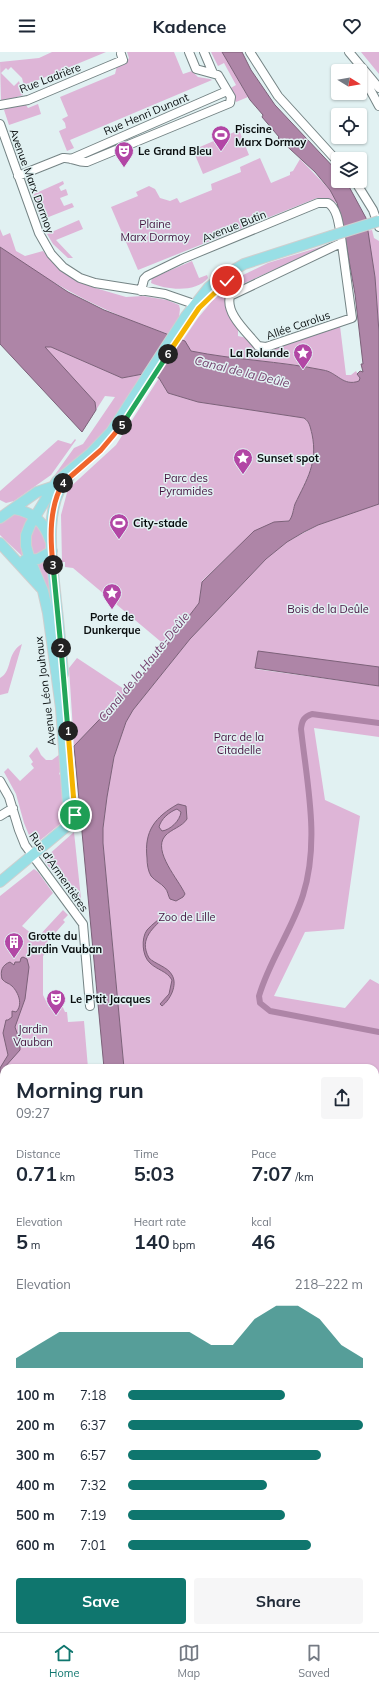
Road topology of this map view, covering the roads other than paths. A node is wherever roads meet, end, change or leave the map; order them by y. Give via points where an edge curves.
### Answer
1 (189, 52) edge
2 (204, 52) edge
3 (250, 52) edge
4 (349, 52) edge
5 (121, 54) dead end
6 (357, 64) edge
7 (213, 73) junction
8 (367, 76) edge
9 (367, 81) edge
10 (379, 88) edge
11 (378, 100) edge
12 (0, 106) edge
13 (0, 124) edge
14 (331, 154) edge
15 (18, 176) junction
16 (359, 188) edge
17 (379, 221) edge
18 (379, 227) edge
19 (341, 243) junction
20 (142, 288) junction
21 (197, 306) junction
22 (140, 392) junction
23 (52, 487) junction
24 (15, 509) junction
25 (2, 515) edge
26 (35, 516) junction
27 (4, 547) edge
28 (52, 547) junction
29 (30, 560) junction
30 (43, 591) junction
31 (0, 781) edge
32 (13, 808) junction
33 (0, 816) edge
34 (72, 822) junction
35 (34, 857) junction
36 (0, 882) edge
37 (0, 887) edge
38 (90, 1006) dead end
39 (8, 1632) edge
40 (19, 1632) edge

1 - 7 street via 196,69
2 - 7 street
3 - 14 street via 278,96
4 - 6 street
5 - 12 street, Rue Ladrière via 123,60 28,100 9,102
7 - 15 street via 220,77 232,99 227,104 87,162 63,158
8 - 10 street
9 - 11 street
13 - 15 street, Avenue Marx Dormoy
15 - 20 street, Avenue Marx Dormoy via 38,233 63,267 86,281 113,288
16 - 18 street via 373,210
17 - 21 main road, bridge via 244,264 214,283
19 - 19 street, Allée Carolus via 231,295 229,304 238,322 262,348 352,318
19 - 20 street, Avenue Butin via 334,208 324,202 182,258 147,276
20 - 21 street, Avenue Marx Dormoy via 188,297
21 - 22 main road, Avenue Léon Jouhaux
22 - 23 main road, Avenue Léon Jouhaux via 101,443
22 - 28 main road, Avenue Léon Jouhaux via 112,439 62,485 53,513
23 - 24 main road via 37,492
23 - 26 main road, Avenue Léon Jouhaux
24 - 25 main road
24 - 26 main road
26 - 28 main road, Avenue Léon Jouhaux via 44,527
26 - 29 main road, Avenue Léon Jouhaux via 26,536
27 - 29 main road via 20,558
27 - 30 main road
28 - 29 main road via 43,557
28 - 34 main road, Avenue Léon Jouhaux
29 - 30 main road, Avenue Léon Jouhaux
30 - 34 main road, Avenue Léon Jouhaux via 60,708
31 - 32 street, Rue d'Armentières
32 - 33 street
32 - 35 street, Rue d'Armentières via 20,835
34 - 35 main road via 70,829
35 - 36 main road
35 - 37 main road
35 - 38 street, Rue d'Armentières via 83,924
39 - 40 street

